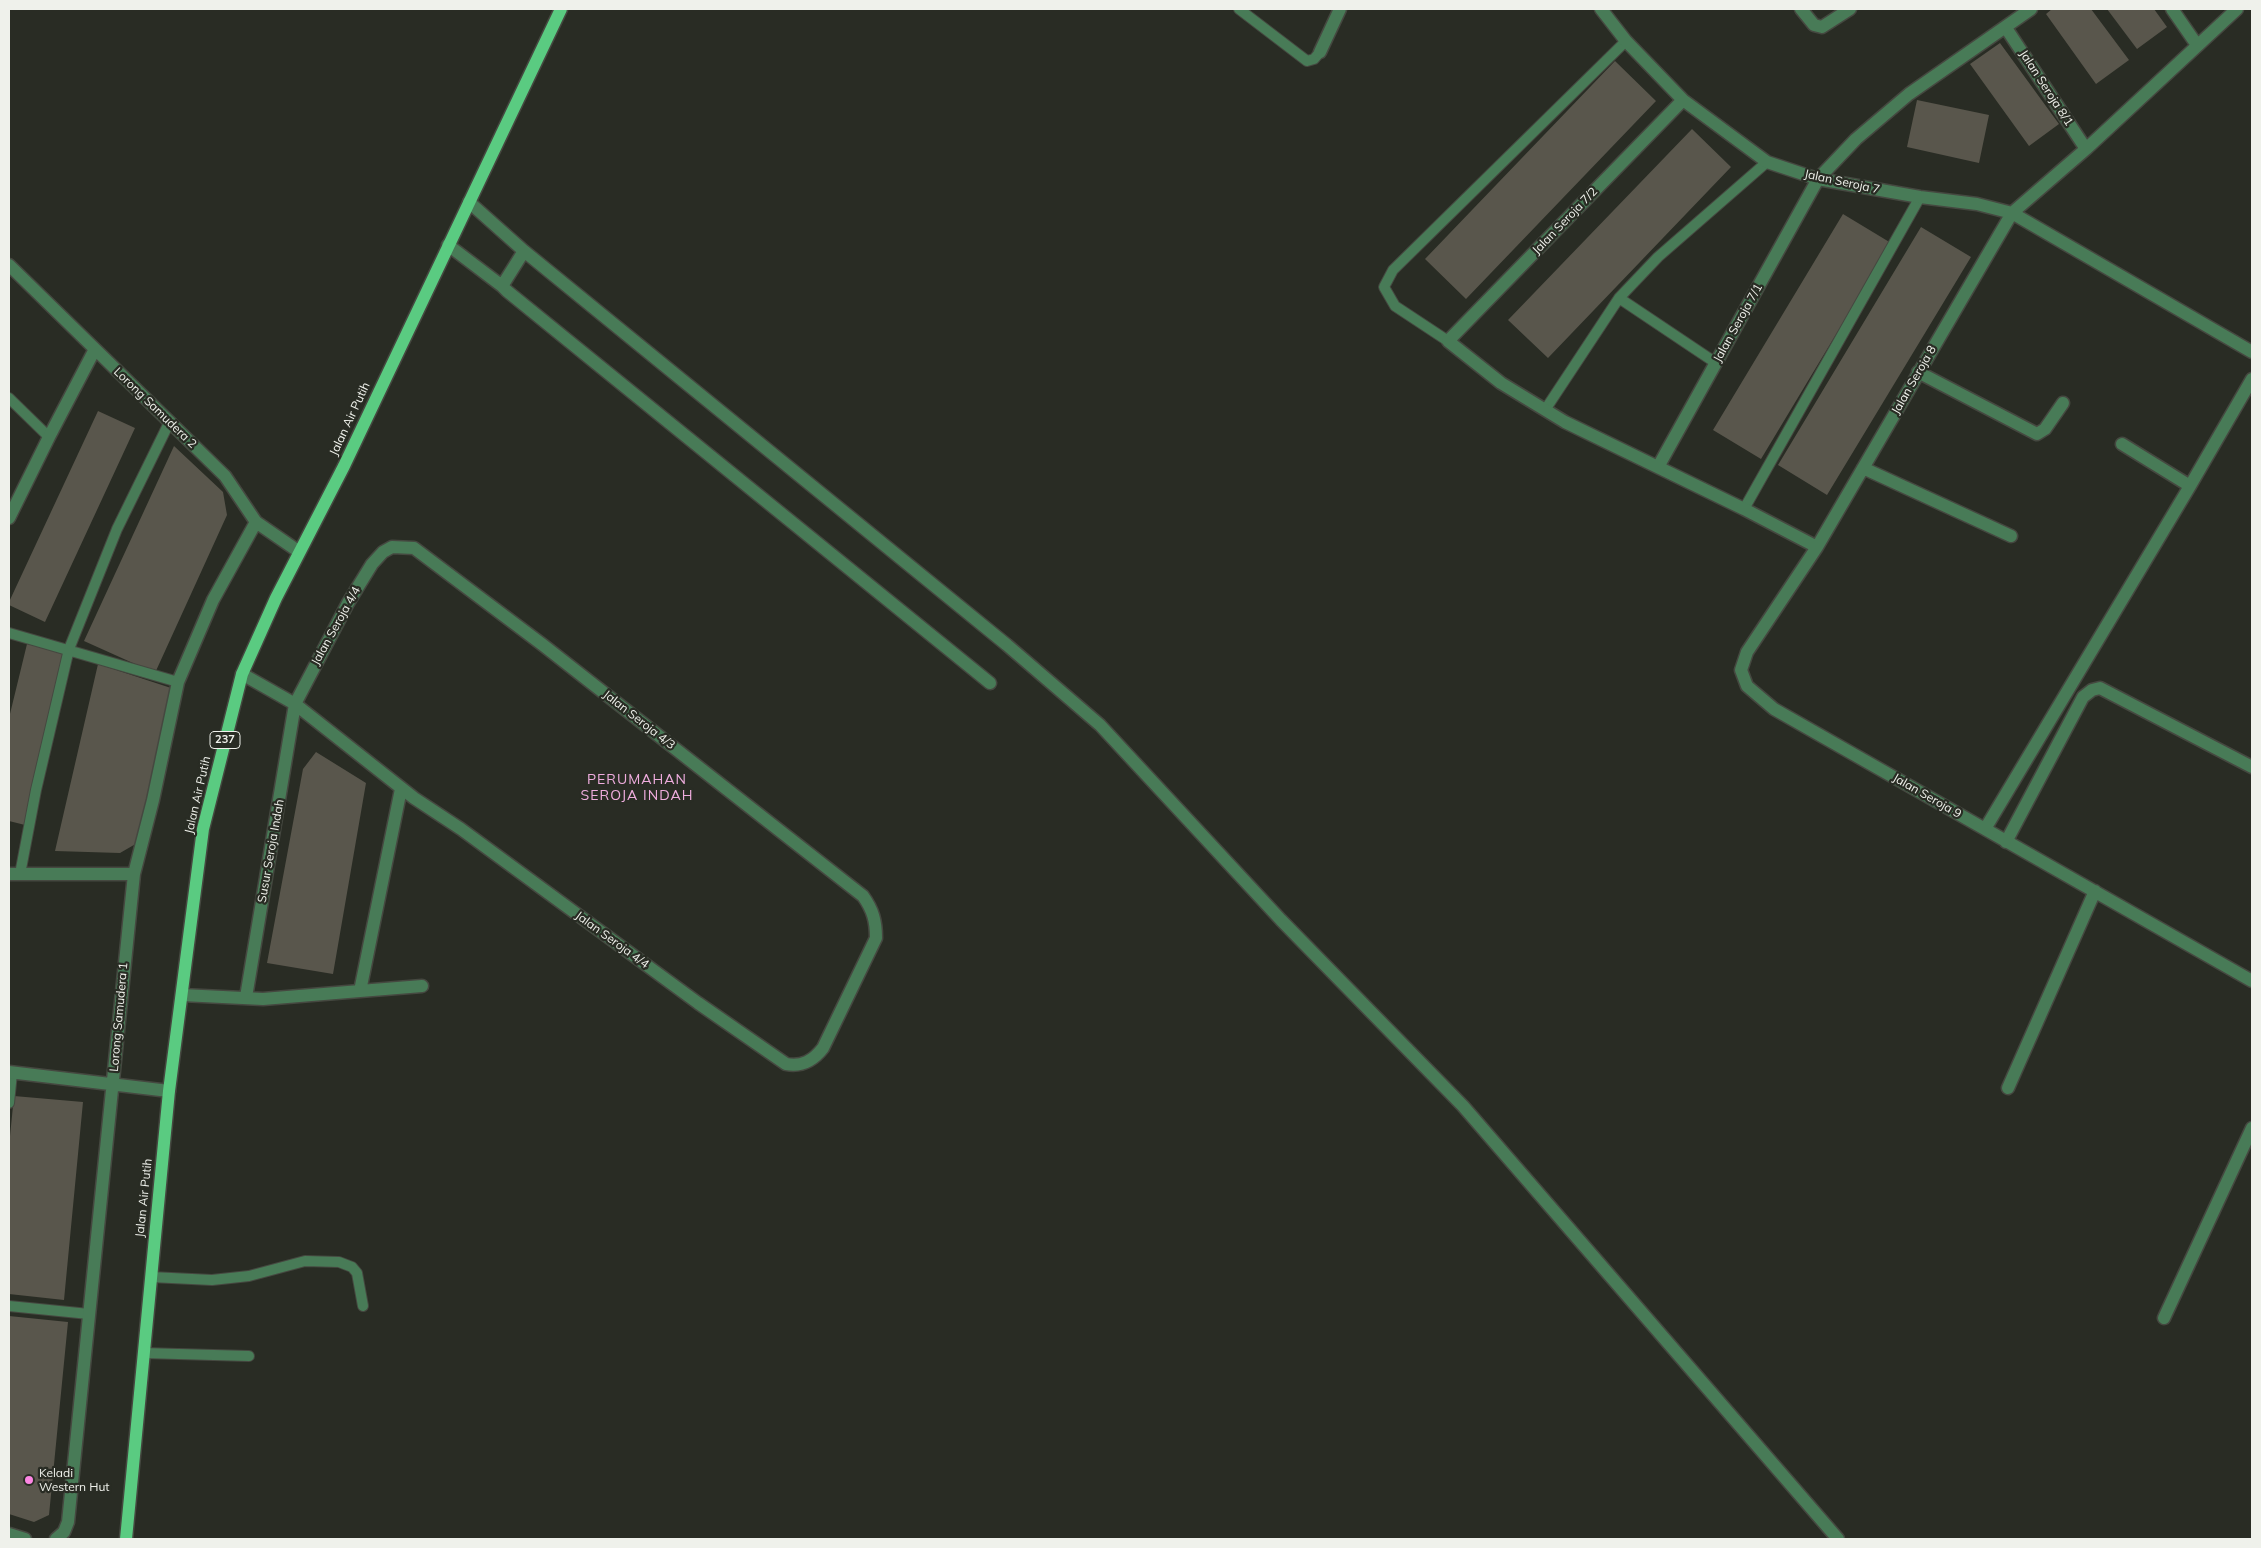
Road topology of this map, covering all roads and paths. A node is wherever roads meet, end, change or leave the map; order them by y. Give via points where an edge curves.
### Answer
1 (561, 9) edge
2 (1239, 9) edge
3 (1340, 9) edge
4 (1601, 9) edge
5 (1802, 9) edge
6 (1850, 9) edge
7 (2031, 9) edge
8 (2172, 9) edge
9 (2238, 9) edge
10 (2006, 28) junction
11 (1626, 41) junction
12 (2197, 45) junction
13 (1320, 52) joint
14 (1683, 100) junction
15 (2086, 149) junction
16 (1767, 162) junction
17 (1818, 179) junction
18 (1920, 197) junction
19 (469, 202) junction
20 (2012, 213) junction
21 (448, 245) junction
22 (524, 251) junction
23 (9, 265) edge
24 (502, 286) junction
25 (1619, 298) junction
26 (1448, 341) junction
27 (94, 351) junction
28 (2252, 352) edge
29 (1716, 363) junction
30 (1918, 372) junction
31 (2252, 378) edge
32 (9, 398) edge
33 (2063, 403) dead end
34 (1545, 410) junction
35 (170, 421) junction
36 (48, 436) junction
37 (2122, 444) dead end
38 (1658, 467) junction
39 (1863, 468) junction
40 (2190, 486) junction
41 (1744, 509) junction
42 (9, 518) edge
43 (256, 522) junction
44 (2011, 536) dead end
45 (1816, 547) junction
46 (298, 552) junction
47 (382, 552) joint
48 (9, 632) edge
49 (69, 649) junction
50 (242, 674) junction
51 (178, 682) junction
52 (990, 683) dead end
53 (296, 704) junction
54 (2252, 767) edge
55 (401, 789) junction
56 (1985, 829) junction
57 (2006, 842) junction
58 (14, 874) edge
59 (134, 874) junction
60 (2095, 891) junction
61 (876, 923) joint
62 (2252, 981) edge
63 (422, 986) dead end
64 (360, 991) junction
65 (182, 995) junction
66 (246, 997) junction
67 (10, 1073) edge
68 (113, 1085) junction
69 (2008, 1088) dead end
70 (168, 1091) junction
71 (9, 1103) edge
72 (2252, 1128) edge
73 (150, 1277) junction
74 (9, 1306) edge
75 (363, 1306) dead end
76 (90, 1314) junction
77 (2164, 1318) dead end
78 (144, 1353) junction
79 (249, 1356) dead end
80 (9, 1534) edge
81 (60, 1535) edge
82 (25, 1539) edge
83 (127, 1539) edge
84 (1838, 1539) edge

1 - 19 main road, Jalan Air Putih / 237
2 - 13 lane via 1307,61
3 - 13 street
4 - 11 street, Jalan Seroja 7
5 - 6 street via 1814,25 1822,27
7 - 10 street, Jalan Seroja 7/1
8 - 12 street
9 - 12 street, Jalan Seroja 8
10 - 15 street, Jalan Seroja 8/1
10 - 17 street, Jalan Seroja 7/1 via 1909,94 1856,139
11 - 14 street, Jalan Seroja 7
11 - 26 lane via 1393,270 1384,287 1395,306
12 - 15 street, Jalan Seroja 8
14 - 16 street, Jalan Seroja 7
14 - 26 street, Jalan Seroja 7/2
15 - 20 street, Jalan Seroja 8
16 - 17 street, Jalan Seroja 7
16 - 25 lane via 1658,257
17 - 18 street, Jalan Seroja 7
17 - 29 street, Jalan Seroja 7/1
18 - 20 street, Jalan Seroja 7 via 1977,204
18 - 41 lane
19 - 21 main road, Jalan Air Putih / 237
19 - 22 street
20 - 28 street, Jalan Seroja 7
20 - 30 street, Jalan Seroja 8
21 - 24 street
21 - 46 main road, Jalan Air Putih / 237 via 344,466
22 - 24 street
22 - 84 street via 1007,645 1100,725 1281,920 1463,1106
23 - 27 street, Lorong Samudera 2
24 - 52 street
25 - 29 lane
25 - 34 lane
26 - 34 street via 1501,384
27 - 35 street, Lorong Samudera 2
27 - 36 street
29 - 38 street, Jalan Seroja 7/1
30 - 33 street via 2037,434 2045,429
30 - 39 street, Jalan Seroja 8
31 - 40 street
32 - 36 lane
34 - 38 street
35 - 43 street, Lorong Samudera 2 via 225,476
35 - 49 lane via 117,529
36 - 42 street
37 - 40 street
38 - 41 street
39 - 44 street
39 - 45 street, Jalan Seroja 8
40 - 56 street
41 - 45 street
43 - 46 street, Lorong Samudera 2
43 - 51 street, Lorong Samudera 1 via 213,600
45 - 56 street, Jalan Seroja 9 via 1747,652 1741,670 1747,686 1774,709
46 - 50 main road, Jalan Air Putih / 237
47 - 53 street, Jalan Seroja 4/4 via 348,604
47 - 61 street, Jalan Seroja 4/3 via 392,547 414,548 476,593 862,896 872,908
48 - 49 lane
49 - 51 lane
49 - 58 lane
50 - 53 street, Jalan Seroja 4/4
50 - 65 main road, Jalan Air Putih / 237 via 203,829
51 - 59 street, Lorong Samudera 1
53 - 55 street, Jalan Seroja 4/4
53 - 66 street, Susur Seroja Indah
54 - 57 street via 2100,688 2092,690 2083,697
55 - 61 street, Jalan Seroja 4/4 via 786,1064 804,1063 815,1058 823,1048 876,938
55 - 64 street
56 - 57 street, Jalan Seroja 9
57 - 60 street, Jalan Seroja 9
58 - 59 street
59 - 68 street, Lorong Samudera 1
60 - 62 street, Jalan Seroja 9
60 - 69 street
63 - 64 street
64 - 66 street via 263,999
65 - 66 street
65 - 70 main road, Jalan Air Putih / 237
67 - 68 street
67 - 71 lane
68 - 70 street
68 - 76 street, Lorong Samudera 1
70 - 73 main road, Jalan Air Putih / 237
72 - 77 street
73 - 75 lane via 212,1280 249,1276 305,1261 339,1262 352,1267 357,1274
73 - 78 main road, Jalan Air Putih / 237
74 - 76 lane
76 - 81 street, Lorong Samudera 1 via 68,1522
78 - 79 lane
78 - 83 main road, Jalan Air Putih / 237
80 - 82 street

